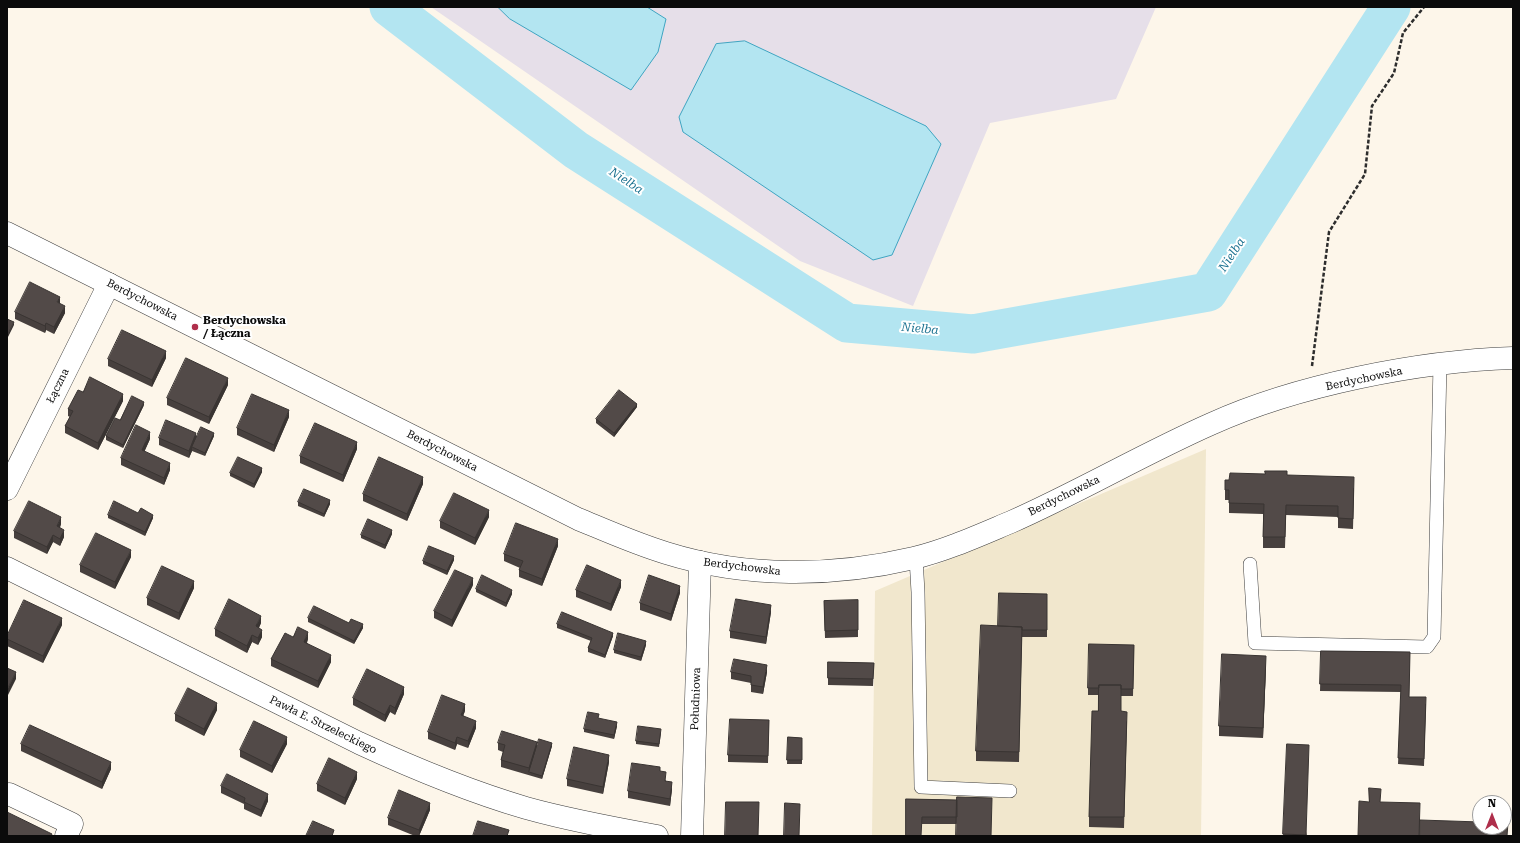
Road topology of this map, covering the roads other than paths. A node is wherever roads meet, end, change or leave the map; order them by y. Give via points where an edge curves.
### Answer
1 (7, 233) edge
2 (109, 284) junction
3 (1513, 358) edge
4 (1440, 364) junction
5 (7, 489) edge
6 (916, 558) junction
7 (700, 562) junction
8 (1250, 564) dead end
9 (7, 568) edge
10 (1010, 791) dead end
11 (9, 794) dead end
12 (66, 836) edge
13 (657, 836) edge
14 (692, 836) edge

1 - 2 street, Berdychowska
2 - 5 street, Łączna
2 - 7 street, Berdychowska via 578,519 639,545
3 - 4 street, Berdychowska
4 - 6 street, Berdychowska via 1368,376 1309,390 1252,408 1211,424 1012,521
4 - 8 lane via 1434,637 1427,647 1255,643
6 - 7 street, Berdychowska via 858,568 806,572 766,571
6 - 10 lane via 921,787
7 - 14 street, Południowa
9 - 13 street, Pawła E. Strzeleckiego via 410,766 526,808
11 - 12 street via 72,824

